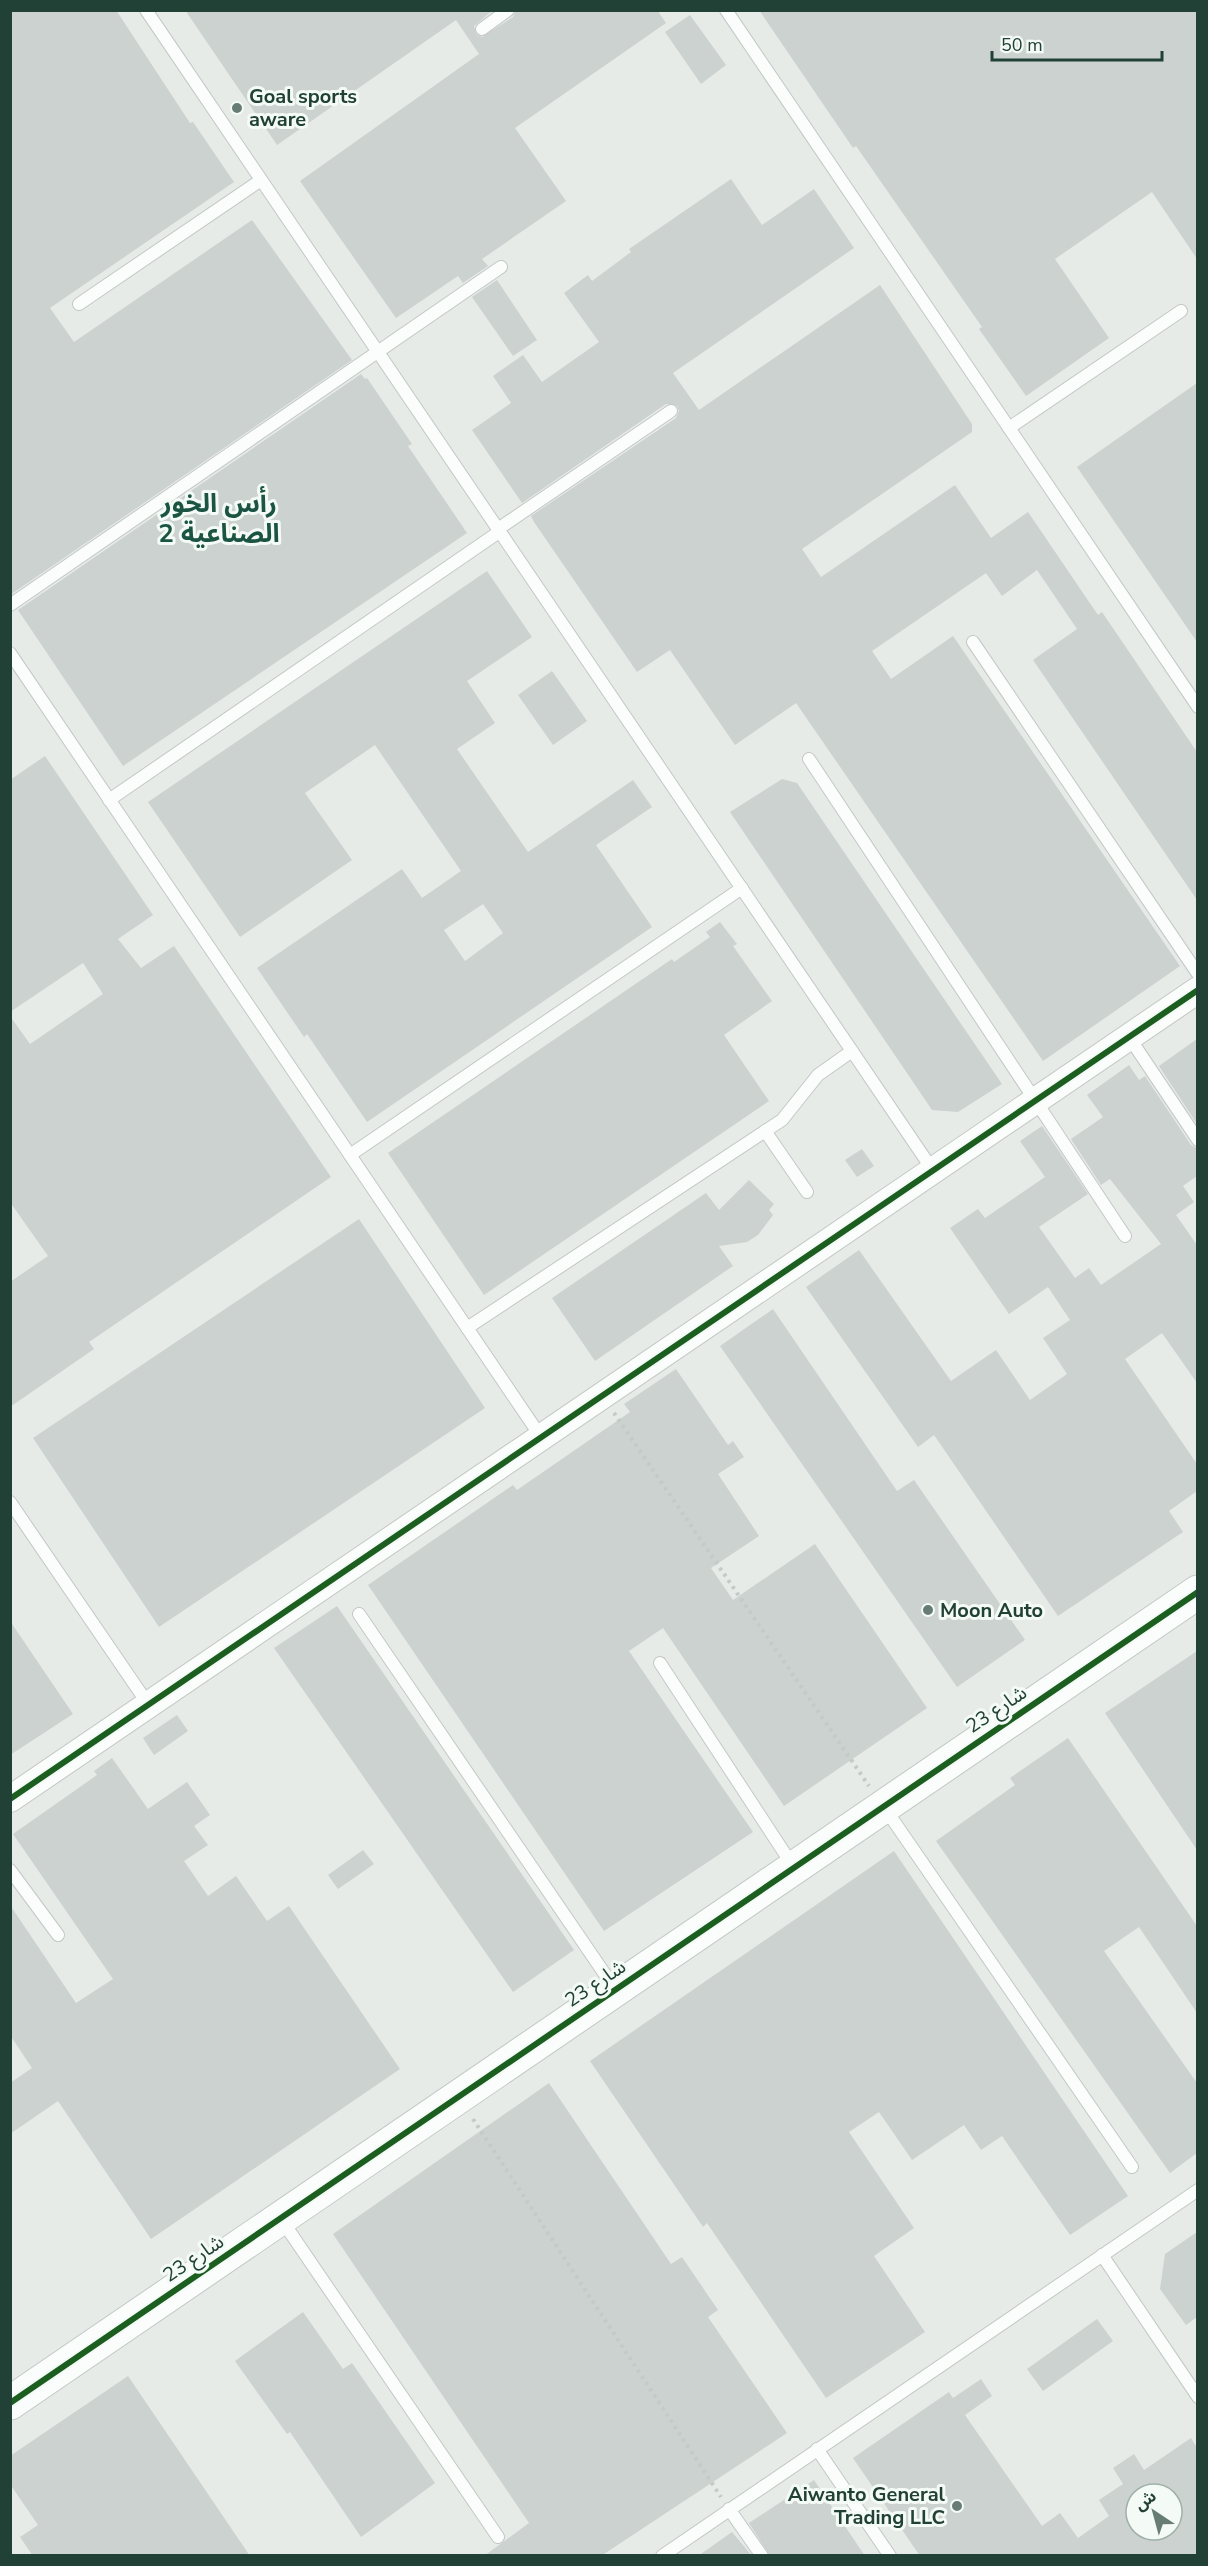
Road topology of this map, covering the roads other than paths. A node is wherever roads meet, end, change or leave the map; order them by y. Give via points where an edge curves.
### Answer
1 (146, 10) edge
2 (508, 10) edge
3 (726, 10) edge
4 (482, 29) dead end
5 (261, 180) junction
6 (501, 267) dead end
7 (79, 304) dead end
8 (1181, 311) dead end
9 (378, 352) junction
10 (671, 411) dead end
11 (1009, 428) junction
12 (499, 530) junction
13 (10, 605) edge
14 (974, 642) dead end
15 (10, 654) edge
16 (1197, 707) edge
17 (809, 759) dead end
18 (109, 800) junction
19 (742, 888) junction
20 (1197, 974) edge
21 (1197, 990) edge
22 (1130, 1037) junction
23 (852, 1051) junction
24 (1035, 1100) junction
25 (765, 1131) junction
26 (1197, 1140) edge
27 (350, 1155) junction
28 (932, 1169) junction
29 (807, 1192) dead end
30 (1125, 1236) dead end
31 (467, 1328) junction
32 (541, 1437) junction
33 (10, 1502) edge
34 (1197, 1592) edge
35 (359, 1614) dead end
36 (660, 1663) dead end
37 (148, 1704) junction
38 (10, 1799) edge
39 (883, 1806) junction
40 (794, 1867) junction
41 (10, 1870) edge
42 (58, 1935) dead end
43 (615, 1989) junction
44 (1132, 2167) dead end
45 (1197, 2190) edge
46 (280, 2218) junction
47 (1102, 2255) junction
48 (14, 2394) edge
49 (1197, 2397) edge
50 (817, 2449) junction
51 (729, 2509) junction
52 (498, 2537) dead end
53 (662, 2556) edge
54 (762, 2556) edge
55 (890, 2556) edge

1 - 5 lane
2 - 4 lane
3 - 11 lane
5 - 7 lane
5 - 9 lane
6 - 9 lane
8 - 11 lane
9 - 12 lane
9 - 13 lane
10 - 12 lane
11 - 16 lane
12 - 18 lane
12 - 19 lane
14 - 20 lane
15 - 18 lane
17 - 24 lane
18 - 27 lane
19 - 23 lane
19 - 27 lane
21 - 22 street
22 - 24 street
22 - 26 lane
23 - 25 lane via 818,1075 789,1114
23 - 28 lane
24 - 28 street
24 - 30 lane
25 - 29 lane
25 - 31 lane
27 - 31 lane
28 - 32 street
31 - 32 lane
32 - 37 street
33 - 37 lane
34 - 39 street, شارع 23
35 - 43 lane
36 - 40 lane
37 - 38 street
39 - 40 street, شارع 23
39 - 44 lane
40 - 43 street, شارع 23
41 - 42 lane
43 - 46 street, شارع 23
45 - 47 lane
46 - 48 street, شارع 23
46 - 52 lane
47 - 49 lane
47 - 50 lane
50 - 51 lane
50 - 55 lane
51 - 53 lane
51 - 54 lane

